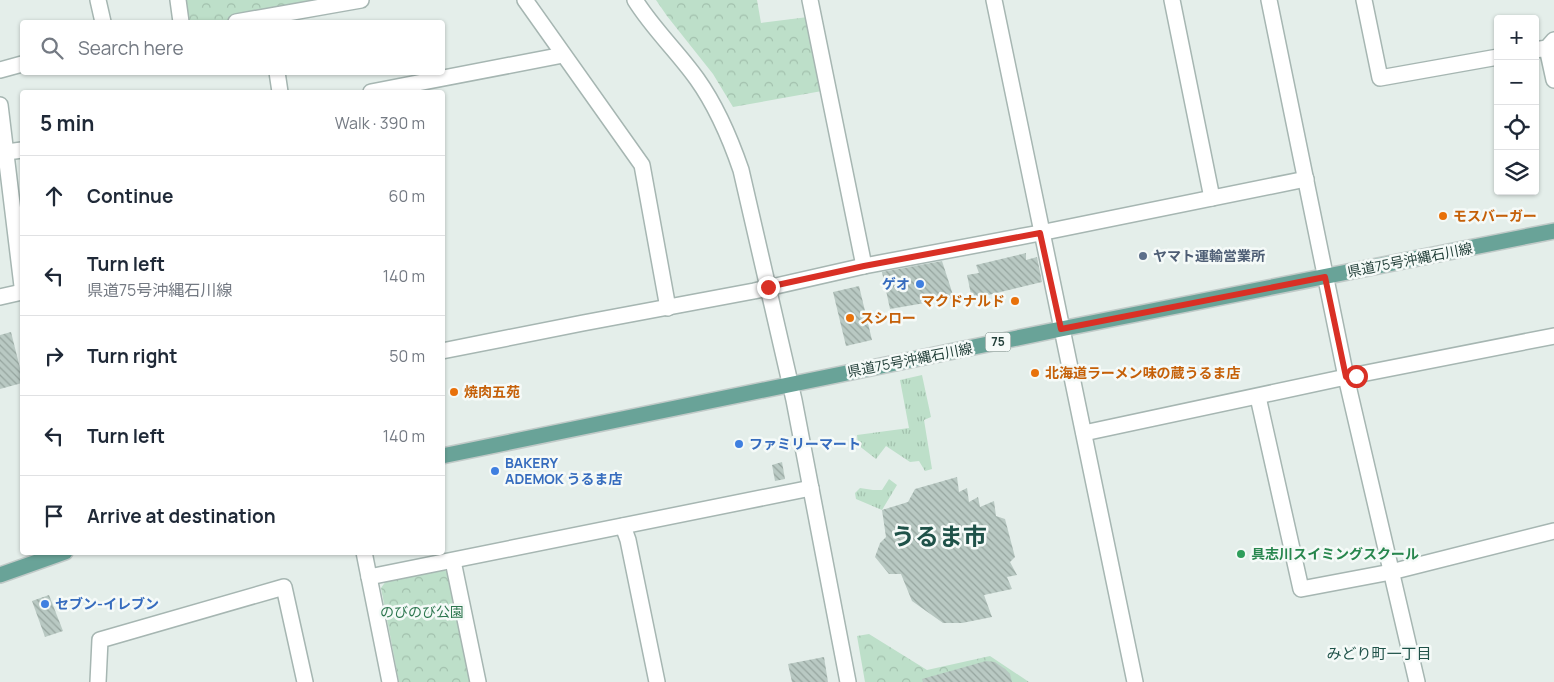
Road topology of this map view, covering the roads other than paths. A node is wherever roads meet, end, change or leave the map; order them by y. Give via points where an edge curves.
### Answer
1 (98, 0) edge
2 (178, 0) edge
3 (524, 0) edge
4 (635, 0) edge
5 (810, 0) edge
6 (994, 0) edge
7 (1172, 0) edge
8 (1269, 0) edge
9 (1364, 0) edge
10 (353, 1) edge
11 (103, 20) edge
12 (181, 20) edge
13 (268, 20) edge
14 (1545, 46) edge
15 (563, 55) junction
16 (1494, 58) edge
17 (20, 65) edge
18 (0, 70) edge
19 (277, 75) edge
20 (1554, 80) edge
21 (280, 90) edge
22 (381, 90) edge
23 (0, 106) edge
24 (20, 150) edge
25 (7, 152) junction
26 (1306, 179) junction
27 (1212, 198) junction
28 (1554, 231) edge
29 (1040, 233) junction
30 (864, 266) junction
31 (20, 268) edge
32 (1325, 277) junction
33 (768, 287) junction
34 (20, 292) edge
35 (0, 297) edge
36 (668, 308) junction
37 (1061, 329) junction
38 (1554, 336) edge
39 (445, 350) edge
40 (1346, 377) junction
41 (790, 384) junction
42 (1258, 397) junction
43 (1084, 433) junction
44 (445, 455) edge
45 (811, 488) junction
46 (623, 526) junction
47 (1554, 531) edge
48 (57, 555) edge
49 (365, 555) edge
50 (453, 560) junction
51 (1391, 572) junction
52 (0, 575) edge
53 (369, 577) junction
54 (98, 682) edge
55 (305, 682) edge
56 (390, 682) edge
57 (478, 682) edge
58 (657, 682) edge
59 (848, 682) edge
60 (1135, 682) edge
61 (1417, 682) edge

1 - 11 street
2 - 12 street
3 - 15 street
4 - 33 street via 698,80 719,116 741,170
5 - 30 street
6 - 29 street
7 - 27 street
8 - 26 street
9 - 16 street via 1380,78
10 - 13 street
14 - 20 street
15 - 22 street
15 - 36 street via 642,165
17 - 18 street
19 - 21 street
23 - 25 street
24 - 25 street
25 - 31 street
26 - 27 street
26 - 32 street
27 - 29 street
28 - 32 main road, 県道75号沖縄石川線 / 75
29 - 30 street
29 - 37 street
30 - 33 street
32 - 37 main road, 県道75号沖縄石川線 / 75
32 - 40 street
33 - 36 street
33 - 41 street
34 - 35 street
36 - 39 street
37 - 41 main road, 県道75号沖縄石川線 / 75
37 - 43 street
38 - 40 street
40 - 42 street
40 - 51 street
41 - 44 main road, 県道75号沖縄石川線 / 75
41 - 45 street
42 - 43 street
42 - 51 street via 1301,589
43 - 60 street
45 - 46 street
45 - 59 street
46 - 50 street
46 - 58 street
47 - 51 street
48 - 52 main road
49 - 53 street
50 - 53 street
50 - 57 street
51 - 61 street
53 - 56 street
54 - 55 street via 100,640 284,586

